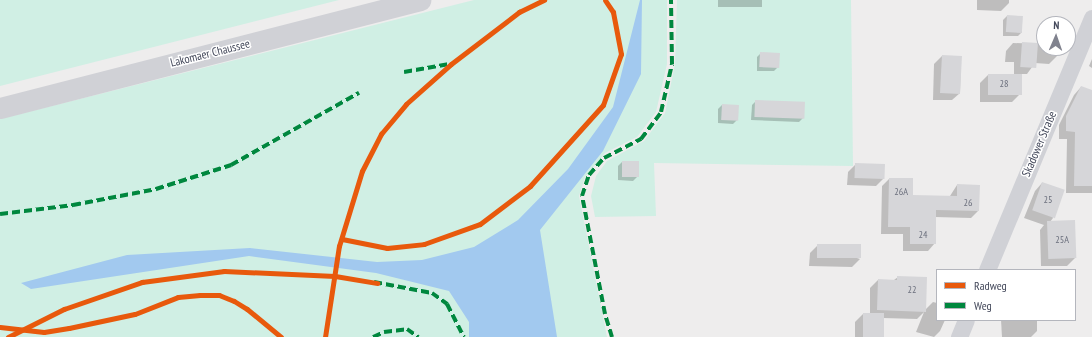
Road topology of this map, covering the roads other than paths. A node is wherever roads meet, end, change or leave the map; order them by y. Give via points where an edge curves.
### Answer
1 (420, 0) edge
2 (1092, 18) edge
3 (0, 108) edge
4 (987, 269) edge
5 (966, 321) edge
6 (959, 337) edge

1 - 3 street, Lakomaer Chaussee
2 - 4 street, Skadower Straße
5 - 6 street

